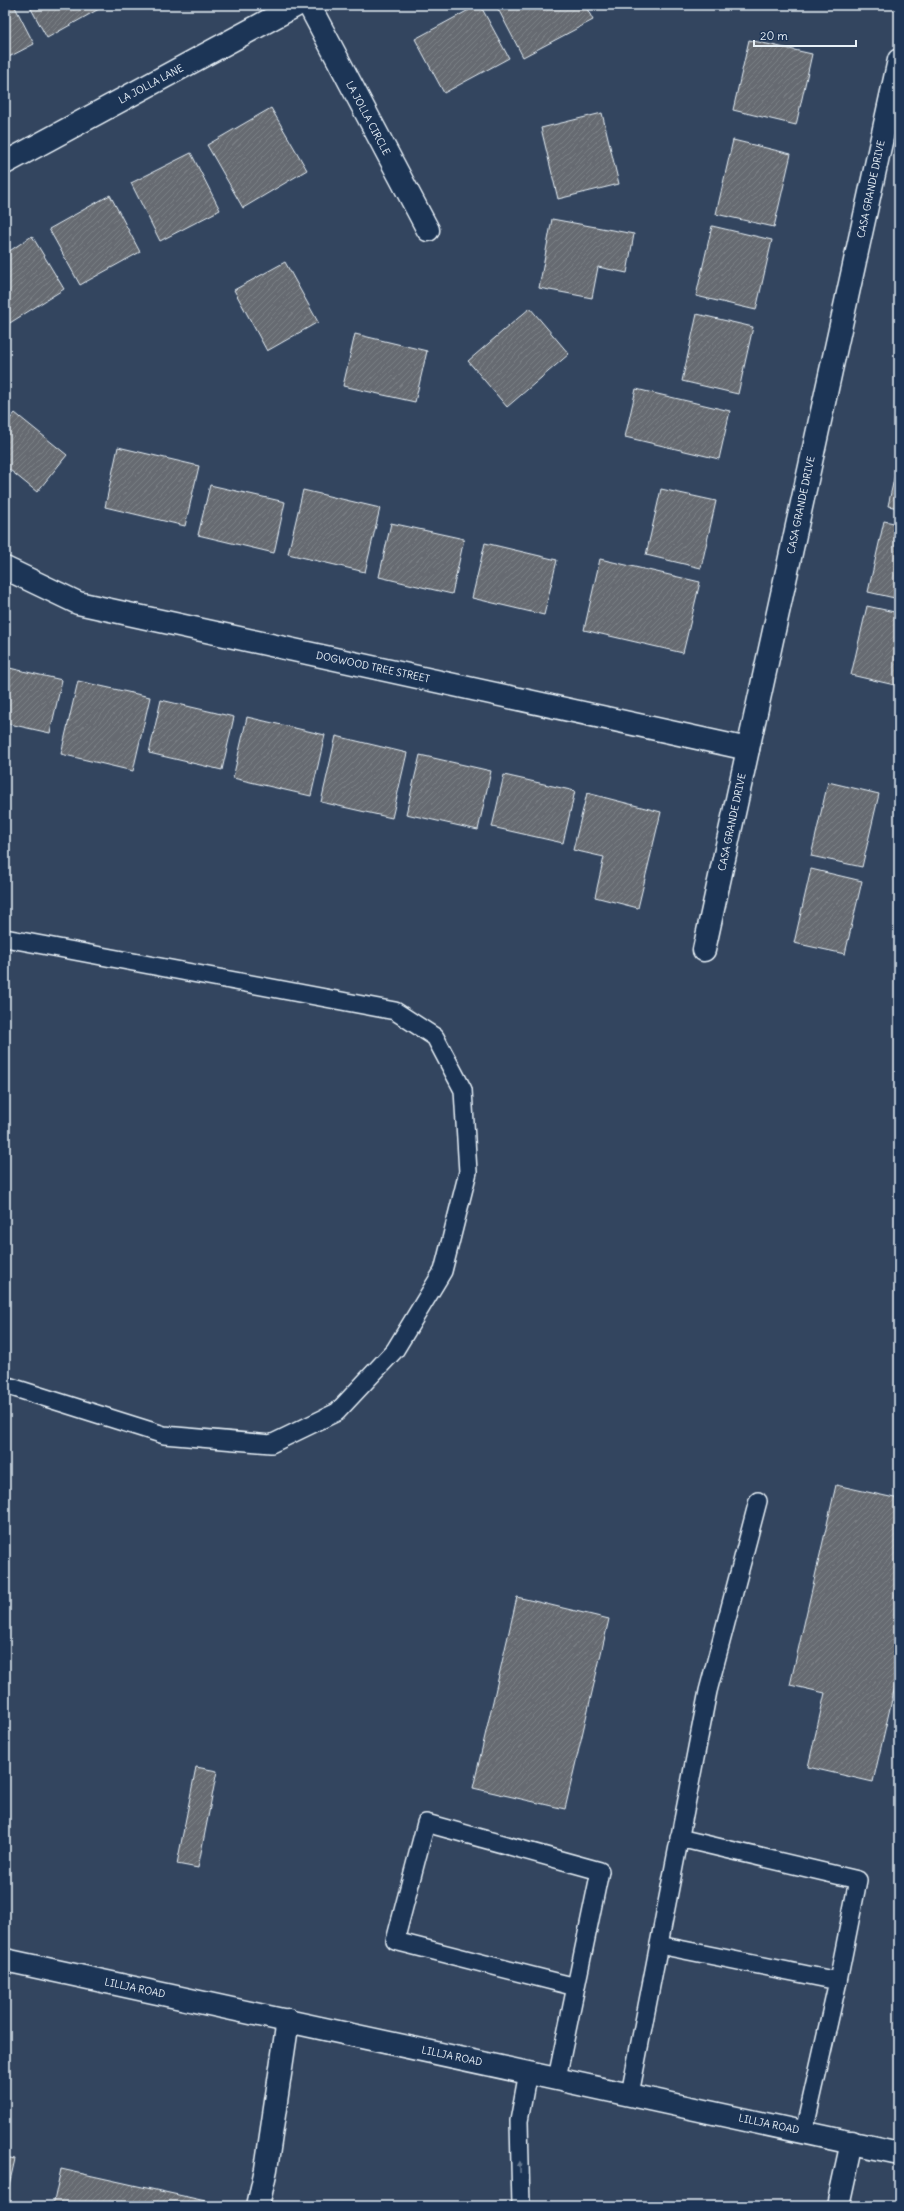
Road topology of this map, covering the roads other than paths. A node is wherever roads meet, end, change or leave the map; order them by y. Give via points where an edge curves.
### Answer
1 (297, 5) edge
2 (309, 5) edge
3 (899, 60) edge
4 (5, 163) edge
5 (428, 230) dead end
6 (5, 568) edge
7 (748, 749) junction
8 (5, 938) edge
9 (704, 950) dead end
10 (5, 1385) edge
11 (758, 1501) dead end
12 (679, 1838) junction
13 (659, 1945) junction
14 (5, 1960) edge
15 (838, 1981) junction
16 (576, 1987) junction
17 (288, 2020) junction
18 (528, 2072) junction
19 (557, 2078) junction
20 (630, 2094) junction
21 (804, 2132) junction
22 (852, 2142) junction
23 (899, 2152) edge
24 (258, 2206) edge
25 (521, 2206) edge
26 (838, 2206) edge

1 - 4 street, LA JOLLA LANE
2 - 5 street, LA JOLLA CIRCLE
3 - 7 street, CASA GRANDE DRIVE
6 - 7 street, DOGWOOD TREE STREET via 78,603
7 - 9 street, CASA GRANDE DRIVE
8 - 10 lane via 395,1011 435,1037 463,1090 468,1172 443,1271 395,1350 337,1412 272,1444 164,1435
11 - 12 lane via 708,1691
12 - 13 lane
12 - 15 lane via 858,1880
13 - 15 lane
13 - 20 lane
14 - 17 street, LILLJA ROAD
15 - 21 lane
16 - 16 lane via 600,1871 426,1823 395,1941
16 - 19 lane
17 - 18 street, LILLJA ROAD
17 - 24 street
18 - 19 street, LILLJA ROAD
25 -> 18 lane via 519,2121
19 - 20 street, LILLJA ROAD
20 - 21 street, LILLJA ROAD
21 - 22 street, LILLJA ROAD
22 - 23 street, LILLJA ROAD
22 - 26 street

